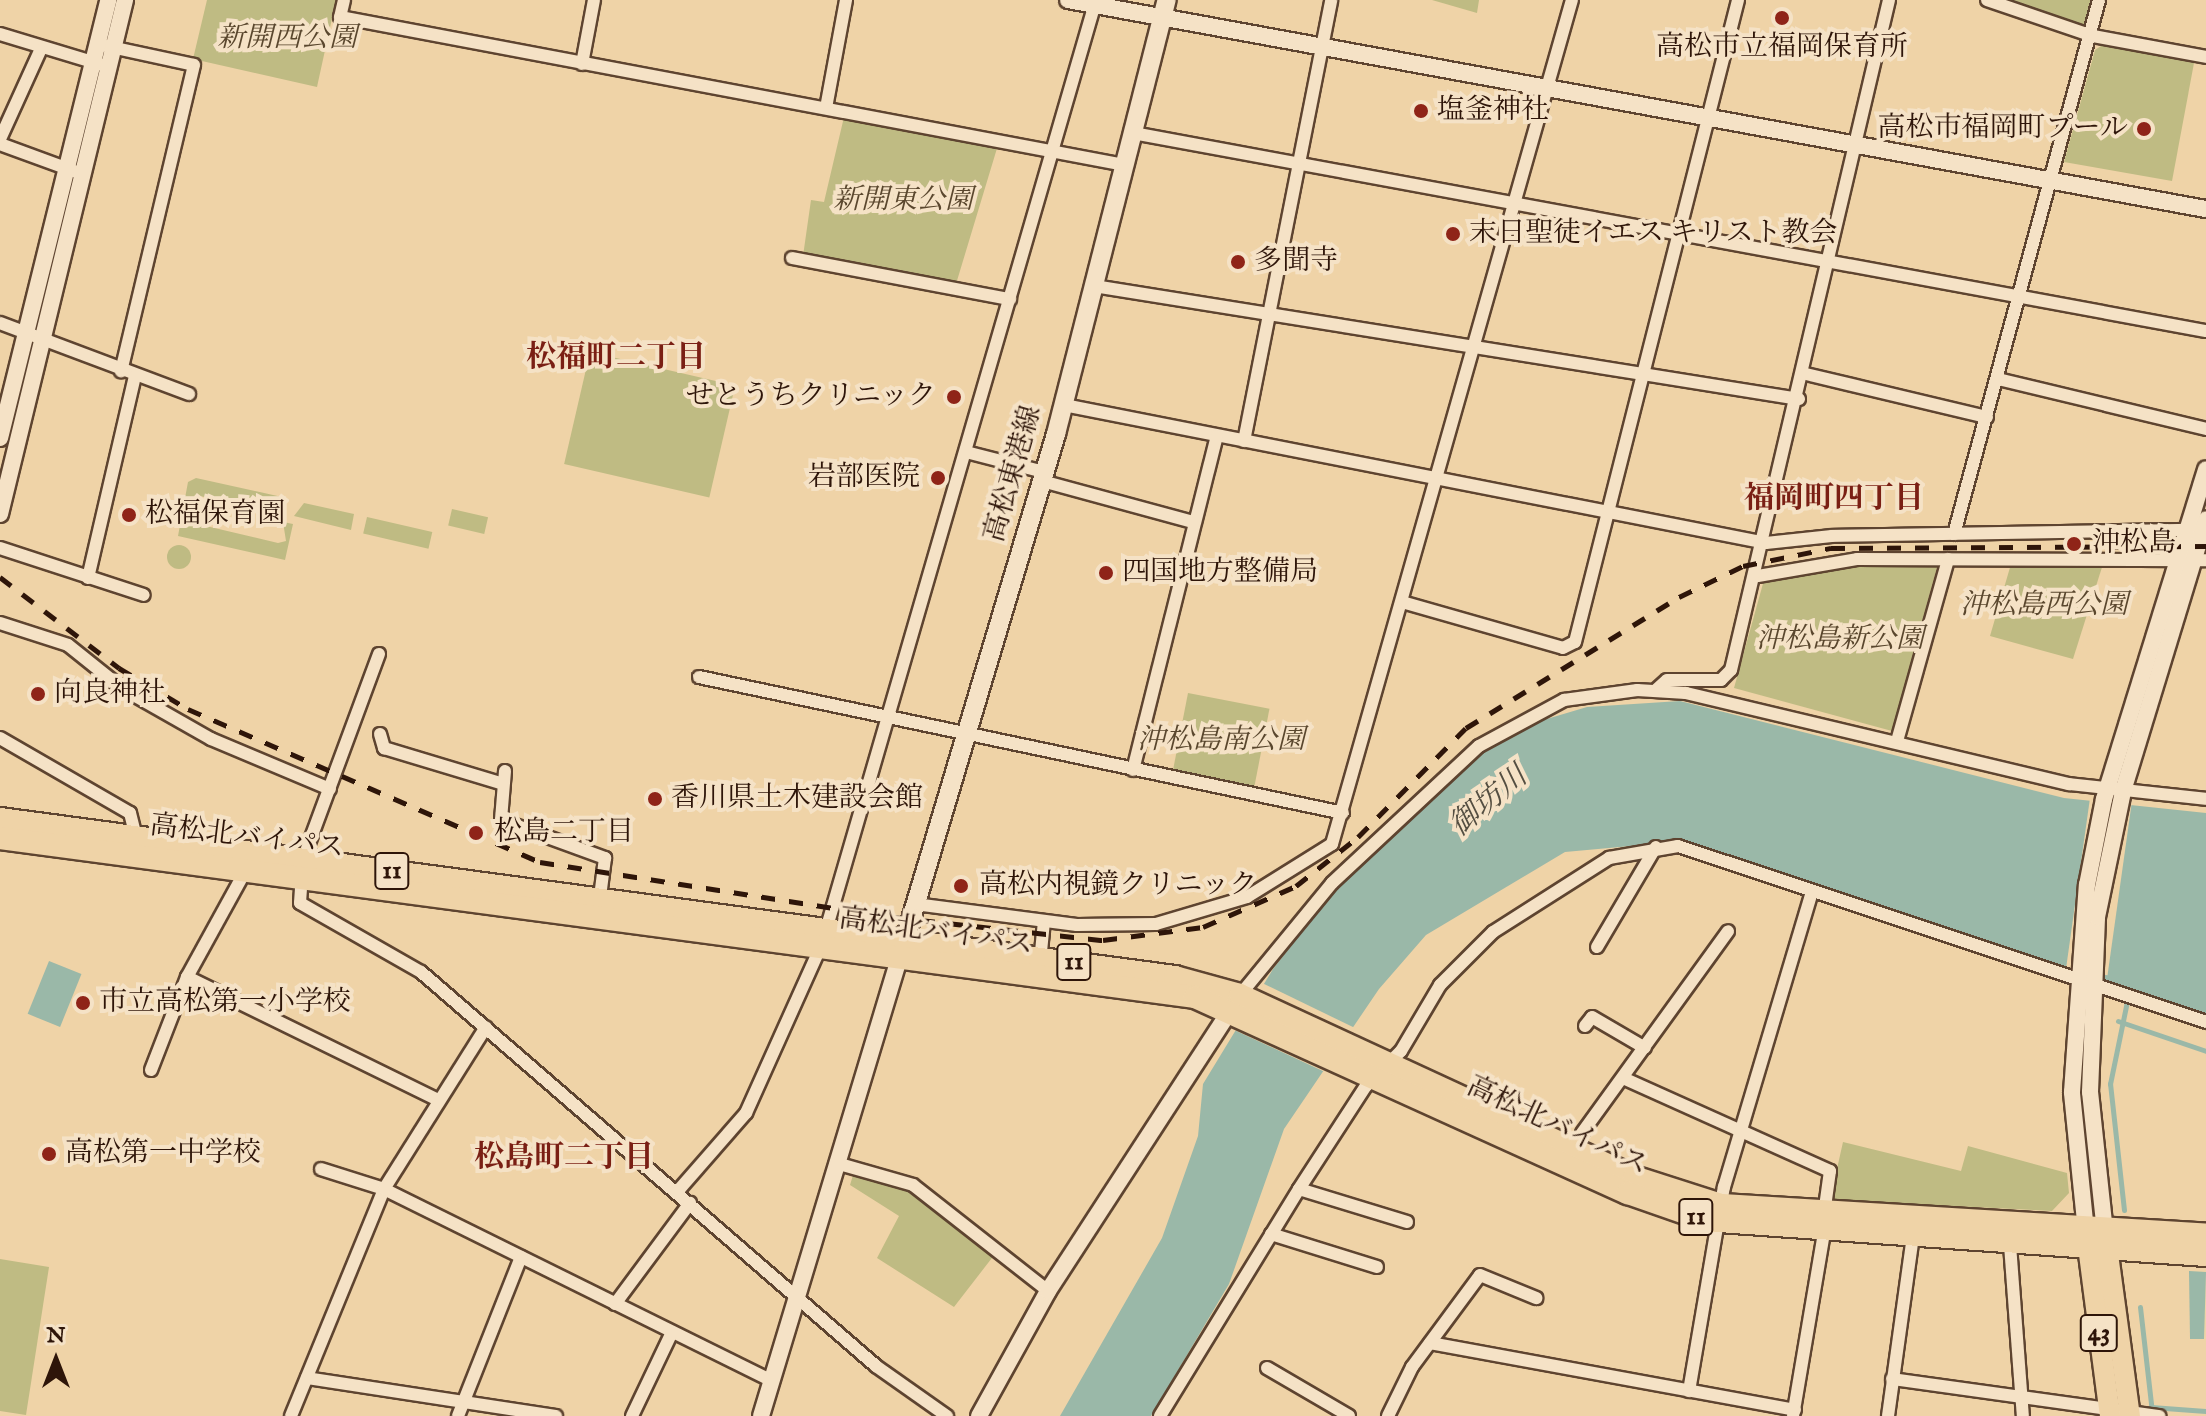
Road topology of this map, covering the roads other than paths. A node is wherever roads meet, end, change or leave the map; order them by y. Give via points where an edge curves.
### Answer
1 (108, 0) edge
2 (125, 0) edge
3 (344, 0) edge
4 (594, 0) edge
5 (846, 0) edge
6 (1068, 0) edge
7 (1331, 0) edge
8 (1572, 0) edge
9 (1738, 0) edge
10 (1889, 0) edge
11 (1987, 0) edge
12 (2099, 0) edge
13 (1096, 3) edge
14 (1165, 8) edge
15 (0, 34) edge
16 (2093, 36) junction
17 (105, 46) junction
18 (1322, 47) junction
19 (40, 51) junction
20 (2206, 57) edge
21 (582, 64) junction
22 (101, 65) junction
23 (1551, 88) junction
24 (826, 108) junction
25 (1712, 116) junction
26 (1133, 133) junction
27 (0, 142) edge
28 (1859, 144) junction
29 (1053, 150) junction
30 (1125, 165) junction
31 (1298, 166) junction
32 (74, 172) junction
33 (2053, 180) junction
34 (1516, 206) junction
35 (2206, 209) edge
36 (1682, 236) junction
37 (792, 258) dead end
38 (1832, 264) junction
39 (1094, 286) junction
40 (2020, 297) junction
41 (1010, 299) junction
42 (1269, 315) junction
43 (0, 323) edge
44 (2206, 331) edge
45 (33, 340) junction
46 (1476, 348) junction
47 (121, 371) junction
48 (1806, 374) junction
49 (1646, 375) junction
50 (135, 376) junction
51 (1998, 379) junction
52 (189, 394) dead end
53 (1799, 399) junction
54 (1064, 405) junction
55 (1987, 417) junction
56 (2206, 429) edge
57 (1217, 436) junction
58 (0, 438) edge
59 (1244, 441) junction
60 (966, 452) junction
61 (2206, 469) edge
62 (1043, 476) junction
63 (1438, 479) junction
64 (0, 514) edge
65 (1609, 514) junction
66 (1193, 522) junction
67 (2200, 527) edge
68 (1954, 534) junction
69 (1766, 543) junction
70 (0, 548) edge
71 (1948, 559) junction
72 (2192, 560) edge
73 (1758, 576) junction
74 (88, 578) junction
75 (144, 595) dead end
76 (1402, 602) junction
77 (0, 623) edge
78 (379, 654) dead end
79 (699, 677) dead end
80 (1657, 689) junction
81 (888, 719) junction
82 (380, 734) dead end
83 (965, 736) junction
84 (0, 738) edge
85 (1897, 741) junction
86 (1133, 770) junction
87 (330, 789) junction
88 (2113, 795) junction
89 (2206, 799) edge
90 (1343, 813) junction
91 (0, 819) edge
92 (136, 837) junction
93 (0, 838) edge
94 (1656, 847) junction
95 (301, 867) junction
96 (247, 868) junction
97 (1812, 892) junction
98 (915, 904) junction
99 (598, 908) junction
100 (1044, 921) junction
101 (1728, 931) dead end
102 (823, 939) junction
103 (1597, 947) dead end
104 (902, 950) junction
105 (1039, 967) junction
106 (187, 977) junction
107 (2084, 978) junction
108 (1241, 1005) junction
109 (2206, 1022) edge
110 (1585, 1026) dead end
111 (486, 1027) junction
112 (1645, 1048) junction
113 (151, 1070) dead end
114 (1382, 1070) junction
115 (1623, 1078) junction
116 (438, 1100) junction
117 (1582, 1133) dead end
118 (1739, 1133) junction
119 (836, 1163) junction
120 (321, 1169) dead end
121 (384, 1189) junction
122 (1299, 1189) junction
123 (677, 1192) junction
124 (690, 1203) junction
125 (1719, 1214) junction
126 (1407, 1222) dead end
127 (1824, 1223) junction
128 (1914, 1229) junction
129 (1271, 1234) junction
130 (2206, 1235) edge
131 (2097, 1241) junction
132 (2010, 1245) junction
133 (2206, 1255) edge
134 (521, 1257) junction
135 (1377, 1267) dead end
136 (1048, 1291) junction
137 (798, 1293) junction
138 (1536, 1298) dead end
139 (615, 1304) junction
140 (672, 1332) junction
141 (1430, 1343) junction
142 (1267, 1368) dead end
143 (307, 1378) junction
144 (1892, 1379) junction
145 (772, 1381) junction
146 (1689, 1391) junction
147 (2023, 1398) junction
148 (460, 1401) junction
149 (1794, 1413) edge
150 (2125, 1415) edge
151 (291, 1416) edge
152 (458, 1416) edge
153 (556, 1416) edge
154 (632, 1416) edge
155 (761, 1416) edge
156 (947, 1416) edge
157 (979, 1416) edge
158 (1160, 1416) edge
159 (1349, 1416) edge
160 (1388, 1416) edge
161 (1888, 1416) edge
162 (2023, 1416) edge
163 (2159, 1416) edge

1 - 17 street
2 - 17 street
3 - 21 street via 340,17
4 - 21 street
5 - 24 street
6 - 13 street
7 - 18 street
8 - 23 street
9 - 25 street
10 - 28 street
11 - 16 street
12 - 16 street
13 - 14 street
13 - 29 street
14 - 18 street
14 - 26 main road, 高松東港線
15 - 19 street
16 - 20 street
16 - 33 street
17 - 22 street
17 - 47 street via 194,65
18 - 23 street
18 - 31 street
19 - 22 street
19 - 27 street
21 - 24 street
22 - 32 street
23 - 25 street
23 - 34 street
24 - 29 street
25 - 28 street
25 - 36 street
26 - 30 main road, 高松東港線
26 - 31 street
27 - 32 street
28 - 33 street
28 - 38 street
29 - 30 street
29 - 41 street
30 - 39 main road, 高松東港線
31 - 34 street
31 - 42 street
32 - 45 street
33 - 35 street
33 - 40 street
34 - 36 street
34 - 46 street
36 - 38 street
36 - 49 street
37 - 41 street
38 - 40 street
38 - 48 street
39 - 42 street
39 - 54 main road, 高松東港線
40 - 44 street
40 - 51 street
41 - 60 street
42 - 46 street
42 - 59 street
43 - 45 street
45 - 47 street
45 - 58 street
45 - 64 street
46 - 49 street
46 - 63 street
47 - 50 street
48 - 53 street
48 - 55 street
49 - 53 street
49 - 65 street
50 - 52 street
50 - 74 street
51 - 55 street
51 - 56 street
53 - 69 street
54 - 57 street
54 - 62 main road, 高松東港線
55 - 68 street
57 - 59 street
57 - 66 street
59 - 63 street
60 - 62 street
60 - 81 street
61 - 67 street
62 - 66 street
62 - 83 main road, 高松東港線
63 - 65 street
63 - 76 street
65 - 69 street
65 - 76 street via 1569,648
66 - 86 street
67 - 68 street
67 - 72 street
68 - 69 street
69 - 73 street
70 - 74 street
71 - 72 street
71 - 73 street via 1835,561
71 - 85 street
72 - 88 street
73 - 80 street via 1726,678 1667,680
74 - 75 street
76 - 90 street
77 - 87 street via 68,645 123,689 211,739
78 - 87 street
79 - 81 street
80 - 85 street
80 - 108 street via 1564,700 1502,728 1332,883
81 - 83 street
81 - 102 street
82 - 99 street via 384,748 504,777 501,820 605,858
83 - 86 street
83 - 98 main road, 高松東港線
84 - 92 street via 130,813
85 - 88 street
86 - 90 street
87 - 95 street
88 - 89 street
88 - 107 street
90 - 100 street via 1336,838 1312,862 1225,906 1133,927
91 - 92 highway, 高松北バイパス / 11
92 - 95 highway, 高松北バイパス / 11
93 - 96 highway, 高松北バイパス / 11
94 - 97 street via 1678,846
94 - 103 street
94 - 114 street via 1609,858 1493,932 1440,985
95 - 96 highway, 高松北バイパス / 11
95 - 99 highway, 高松北バイパス / 11
95 - 111 street via 296,892 305,909 421,972
96 - 106 street
97 - 107 street
97 - 118 street
98 - 100 street
98 - 104 main road, 高松東港線
99 - 102 highway, 高松北バイパス / 11
100 - 105 street
101 - 112 street
102 - 104 highway, 高松北バイパス / 11
102 - 123 street via 746,1113
104 - 105 highway, 高松北バイパス / 11
104 - 119 street
105 - 108 highway, 高松北バイパス / 11 via 1175,977
106 - 113 street
106 - 116 street
107 - 109 street
107 - 131 street
108 - 114 highway, 高松北バイパス / 11
108 - 136 street
110 - 112 street via 1592,1017
111 - 116 street
111 - 123 street
112 - 115 street
114 - 122 street
114 - 125 highway, 高松北バイパス / 11 via 1655,1205
115 - 117 street
115 - 118 street
116 - 121 street
118 - 125 street
118 - 127 street via 1830,1171
119 - 136 street via 913,1185
119 - 137 street
120 - 121 street
121 - 134 street
121 - 143 street
122 - 126 street
122 - 129 street
123 - 124 street
124 - 137 street
124 - 139 street
125 - 127 highway, 高松北バイパス / 11
125 - 146 street
127 - 128 highway, 高松北バイパス / 11
127 - 149 street
128 - 131 highway, 高松北バイパス / 11
128 - 132 highway, 高松北バイパス / 11
128 - 144 street
129 - 135 street
129 - 158 street
130 - 131 highway, 高松北バイパス / 11
131 - 132 highway, 高松北バイパス / 11
131 - 133 highway, 高松北バイパス / 11
131 - 150 main road, 43
132 - 147 street
134 - 139 street
134 - 148 street
136 - 157 street
137 - 145 street
137 - 156 street via 876,1366
138 - 141 street via 1480,1275
139 - 140 street
140 - 145 street
140 - 154 street
141 - 146 street
141 - 160 street
142 - 159 street
143 - 148 street
143 - 151 street
144 - 147 street
144 - 161 street
145 - 155 street
146 - 149 street
147 - 150 street
147 - 162 street
148 - 152 street
148 - 153 street
150 - 163 street

